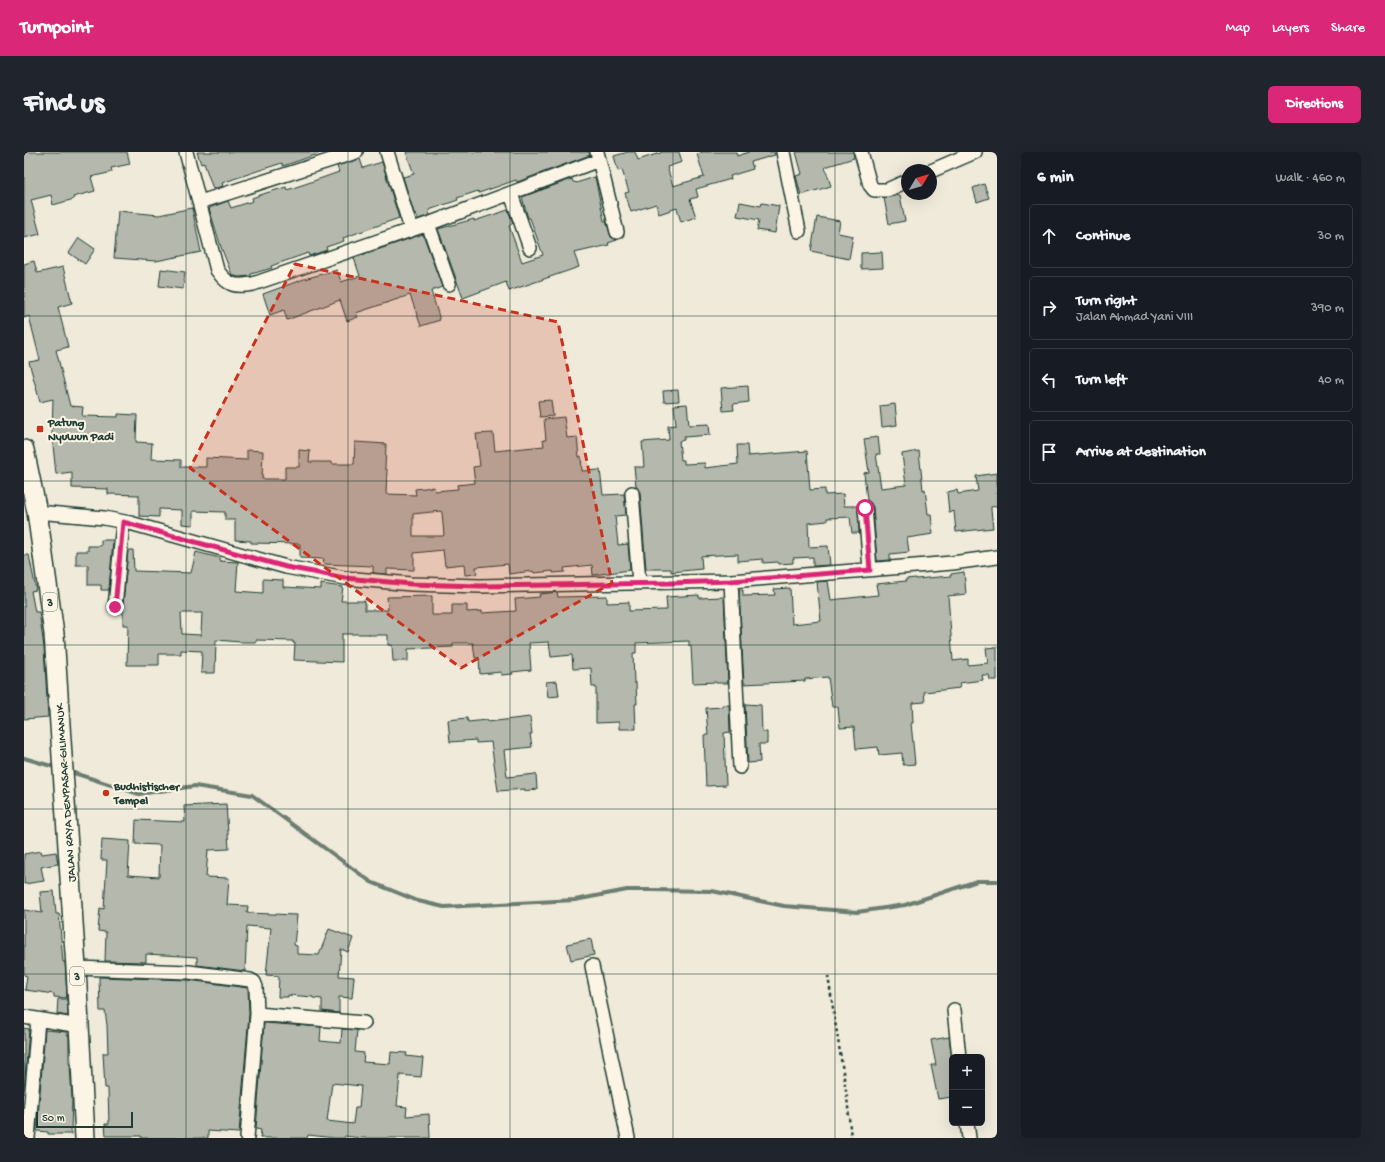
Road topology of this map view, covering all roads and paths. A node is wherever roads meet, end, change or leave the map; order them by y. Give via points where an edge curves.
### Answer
1 (186, 152) edge
2 (356, 152) edge
3 (387, 152) edge
4 (783, 152) edge
5 (861, 152) edge
6 (975, 152) edge
7 (598, 156) edge
8 (937, 168) edge
9 (901, 184) edge
10 (511, 194) junction
11 (200, 202) junction
12 (428, 224) junction
13 (412, 229) junction
14 (799, 231) dead end
15 (617, 232) dead end
16 (530, 248) dead end
17 (449, 284) dead end
18 (24, 450) edge
19 (632, 492) dead end
20 (865, 508) dead end
21 (37, 512) junction
22 (123, 522) junction
23 (997, 557) edge
24 (870, 570) junction
25 (731, 581) junction
26 (639, 583) junction
27 (115, 607) dead end
28 (740, 767) dead end
29 (592, 966) dead end
30 (76, 968) junction
31 (828, 976) dead end
32 (954, 1010) dead end
33 (257, 1014) junction
34 (24, 1017) edge
35 (38, 1020) junction
36 (364, 1023) dead end
37 (80, 1026) junction
38 (959, 1054) edge
39 (967, 1126) edge
40 (28, 1138) edge
41 (85, 1138) edge
42 (247, 1138) edge
43 (628, 1138) edge
44 (852, 1138) edge
45 (969, 1138) edge

1 - 11 street
2 - 11 street
3 - 13 street
4 - 14 street
5 - 9 street via 870,185 874,190 887,190
6 - 8 street
7 - 10 street
7 - 15 street
10 - 12 street
10 - 16 street
11 - 13 street via 217,270 222,278 240,286 253,284
12 - 13 street
12 - 17 street
18 - 21 highway, JALAN RAYA DENPASAR-GILIMANUK / 3
19 - 26 street
20 - 24 street
21 - 22 street
21 - 30 highway, JALAN RAYA DENPASAR-GILIMANUK / 3 via 54,634
22 - 26 street via 286,567 345,578 411,584 480,586
22 - 27 street
23 - 24 street
24 - 25 street
25 - 26 street
25 - 28 street
29 - 43 street
30 - 33 street via 189,972 250,980 256,987
30 - 37 highway, JALAN RAYA DENPASAR-GILIMANUK / 3
31 - 44 path
32 - 38 street
33 - 36 street
33 - 42 street
34 - 35 street
35 - 37 street
35 - 40 street
37 - 41 highway, JALAN RAYA DENPASAR-GILIMANUK / 3
39 - 45 street

